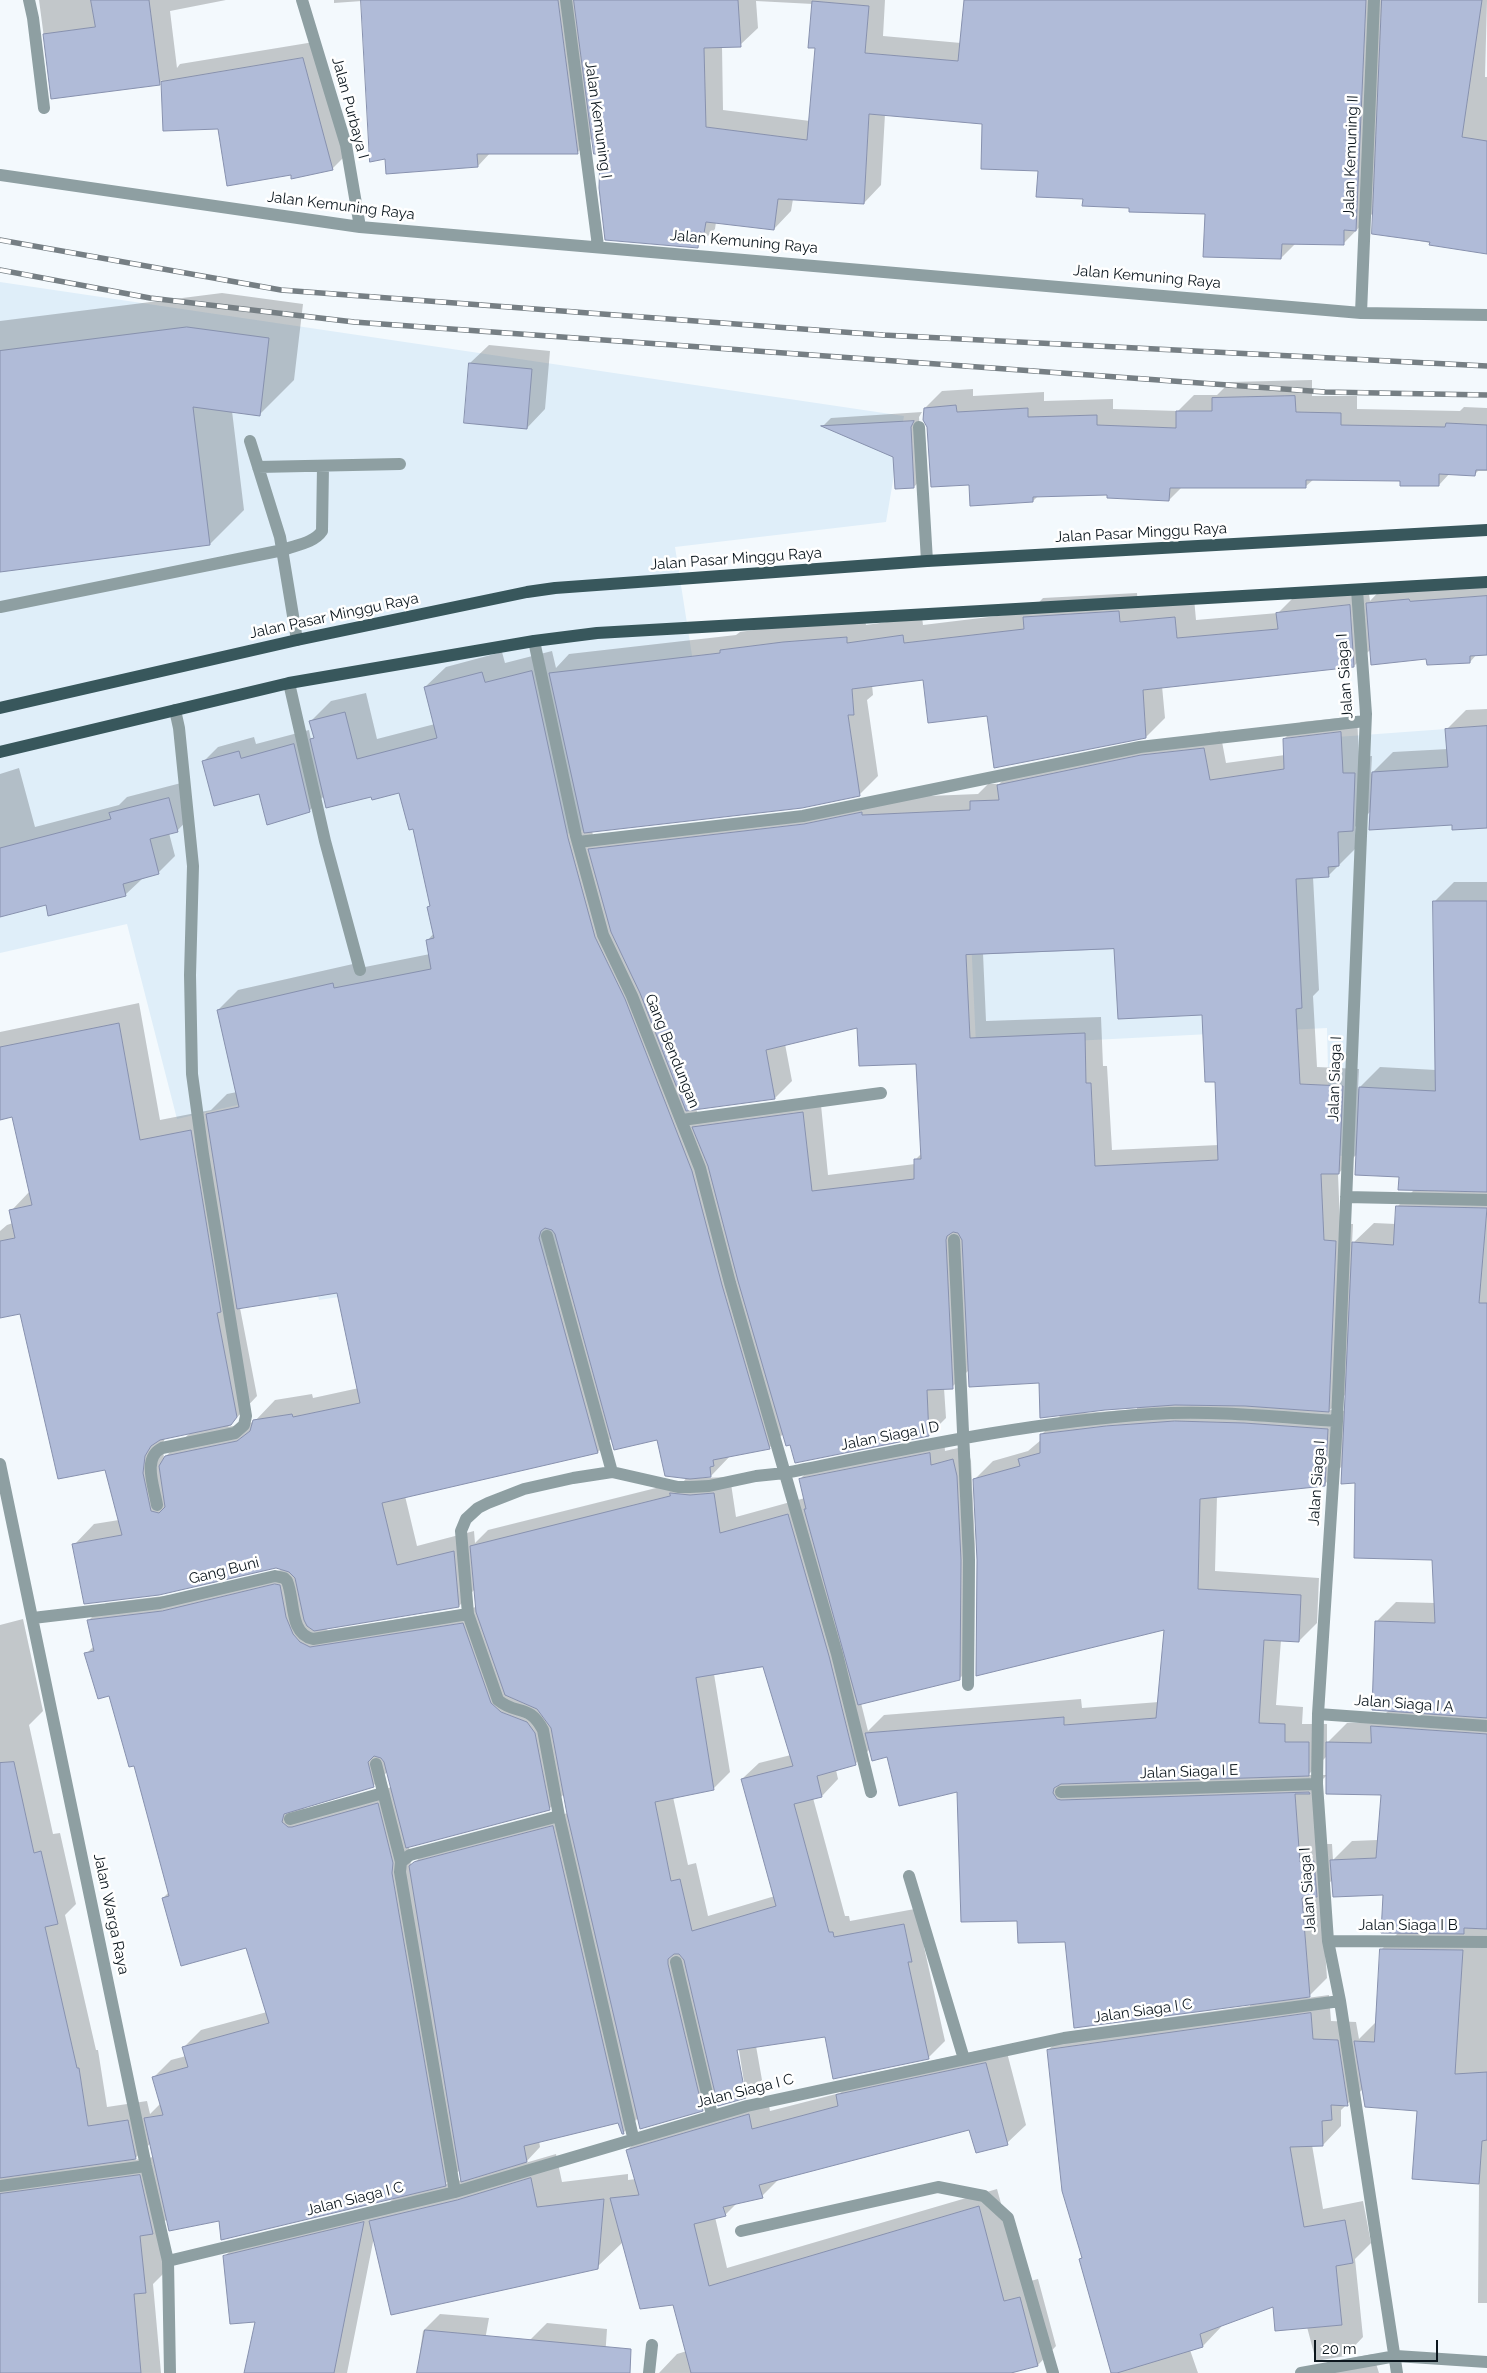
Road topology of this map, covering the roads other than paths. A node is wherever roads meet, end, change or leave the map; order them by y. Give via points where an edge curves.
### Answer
1 (29, 0) edge
2 (302, 0) edge
3 (566, 0) edge
4 (1374, 0) edge
5 (44, 108) dead end
6 (0, 174) edge
7 (360, 227) junction
8 (598, 246) junction
9 (1361, 312) junction
10 (1487, 316) edge
11 (919, 428) dead end
12 (250, 442) dead end
13 (400, 464) dead end
14 (323, 466) junction
15 (258, 467) junction
16 (1487, 530) edge
17 (283, 550) junction
18 (927, 561) junction
19 (1487, 582) edge
20 (1357, 590) junction
21 (0, 607) edge
22 (297, 640) junction
23 (534, 641) junction
24 (288, 683) junction
25 (0, 708) edge
26 (175, 710) junction
27 (1366, 718) junction
28 (0, 752) edge
29 (577, 839) junction
30 (360, 970) dead end
31 (881, 1093) dead end
32 (682, 1120) junction
33 (1346, 1197) junction
34 (1487, 1200) edge
35 (547, 1236) dead end
36 (954, 1240) dead end
37 (1337, 1421) junction
38 (963, 1438) junction
39 (0, 1464) edge
40 (612, 1472) junction
41 (785, 1473) junction
42 (157, 1505) dead end
43 (468, 1614) junction
44 (33, 1618) junction
45 (968, 1685) dead end
46 (1318, 1714) junction
47 (1487, 1726) edge
48 (376, 1764) dead end
49 (1317, 1784) junction
50 (871, 1792) dead end
51 (1061, 1792) dead end
52 (383, 1793) junction
53 (559, 1816) junction
54 (290, 1819) dead end
55 (401, 1862) junction
56 (908, 1876) dead end
57 (1328, 1941) junction
58 (1487, 1942) edge
59 (676, 1962) dead end
60 (1340, 2001) junction
61 (964, 2059) junction
62 (712, 2115) junction
63 (633, 2137) junction
64 (146, 2166) junction
65 (0, 2186) edge
66 (455, 2192) junction
67 (741, 2231) dead end
68 (168, 2261) junction
69 (652, 2345) dead end
70 (1396, 2356) junction
71 (1487, 2362) edge
72 (170, 2373) edge
73 (649, 2373) edge
74 (1053, 2373) edge
75 (1301, 2373) edge
76 (1397, 2373) edge

1 - 5 street
2 - 7 street, Jalan Purbaya I via 346,145
3 - 8 street, Jalan Kemuning I
4 - 9 street, Jalan Kemuning II
6 - 7 street, Jalan Kemuning Raya
7 - 8 street, Jalan Kemuning Raya
8 - 9 street, Jalan Kemuning Raya
9 - 10 street, Jalan Kemuning Raya
11 - 18 street
12 - 15 street
13 - 14 street
14 - 15 street
14 - 17 street via 322,530 318,537
15 - 17 street
16 - 18 main road, Jalan Pasar Minggu Raya
17 - 21 street
17 - 22 street
18 - 22 main road, Jalan Pasar Minggu Raya via 555,588
19 - 20 main road
20 - 23 main road via 607,633
20 - 27 street, Jalan Siaga I
22 - 25 main road, Jalan Pasar Minggu Raya
23 - 24 main road
23 - 29 street, Gang Bendungan
24 - 26 main road
24 - 30 street via 325,841
26 - 28 main road
26 - 42 street via 193,875 192,1074 246,1416 244,1425 235,1433 154,1452 150,1460
27 - 29 street via 1140,747 803,816
27 - 33 street, Jalan Siaga I
29 - 32 street, Gang Bendungan via 603,935 632,996
31 - 32 street
32 - 41 street, Gang Bendungan via 700,1168
33 - 34 street
33 - 37 street, Jalan Siaga I
35 - 40 street
36 - 38 street
37 - 38 street, Jalan Siaga I D via 1229,1413 1154,1413 1066,1420
37 - 46 street, Jalan Siaga I
38 - 41 street, Jalan Siaga I D
38 - 45 street via 969,1560
39 - 44 street, Jalan Warga Raya
40 - 41 street, Jalan Siaga I D via 678,1487 709,1486
40 - 43 street, Jalan Siaga I D via 505,1495 478,1508 462,1524
41 - 50 street, Gang Bendungan via 837,1654
43 - 44 street, Gang Buni via 313,1639 298,1629 287,1582 275,1576 160,1603
43 - 53 street via 498,1700 534,1716 543,1730
44 - 64 street, Jalan Warga Raya
46 - 47 street, Jalan Siaga I A
46 - 49 street, Jalan Siaga I
48 - 52 street
49 - 51 street, Jalan Siaga I E
49 - 57 street, Jalan Siaga I
52 - 54 street
52 - 55 street
53 - 55 street via 410,1855
53 - 63 street
55 - 66 street via 400,1872
56 - 61 street
57 - 58 street, Jalan Siaga I B
57 - 60 street, Jalan Siaga I
59 - 62 street
60 - 61 street, Jalan Siaga I C via 1064,2038
60 - 70 street, Jalan Siaga I
61 - 62 street, Jalan Siaga I C
62 - 63 street, Jalan Siaga I C
63 - 66 street, Jalan Siaga I C
64 - 65 street
64 - 68 street, Jalan Warga Raya
66 - 68 street, Jalan Siaga I C
67 - 74 street via 938,2187 984,2196 1008,2218
68 - 72 street, Jalan Warga Raya
69 - 73 street
70 - 71 street
70 - 75 street
70 - 76 street, Jalan Siaga I

